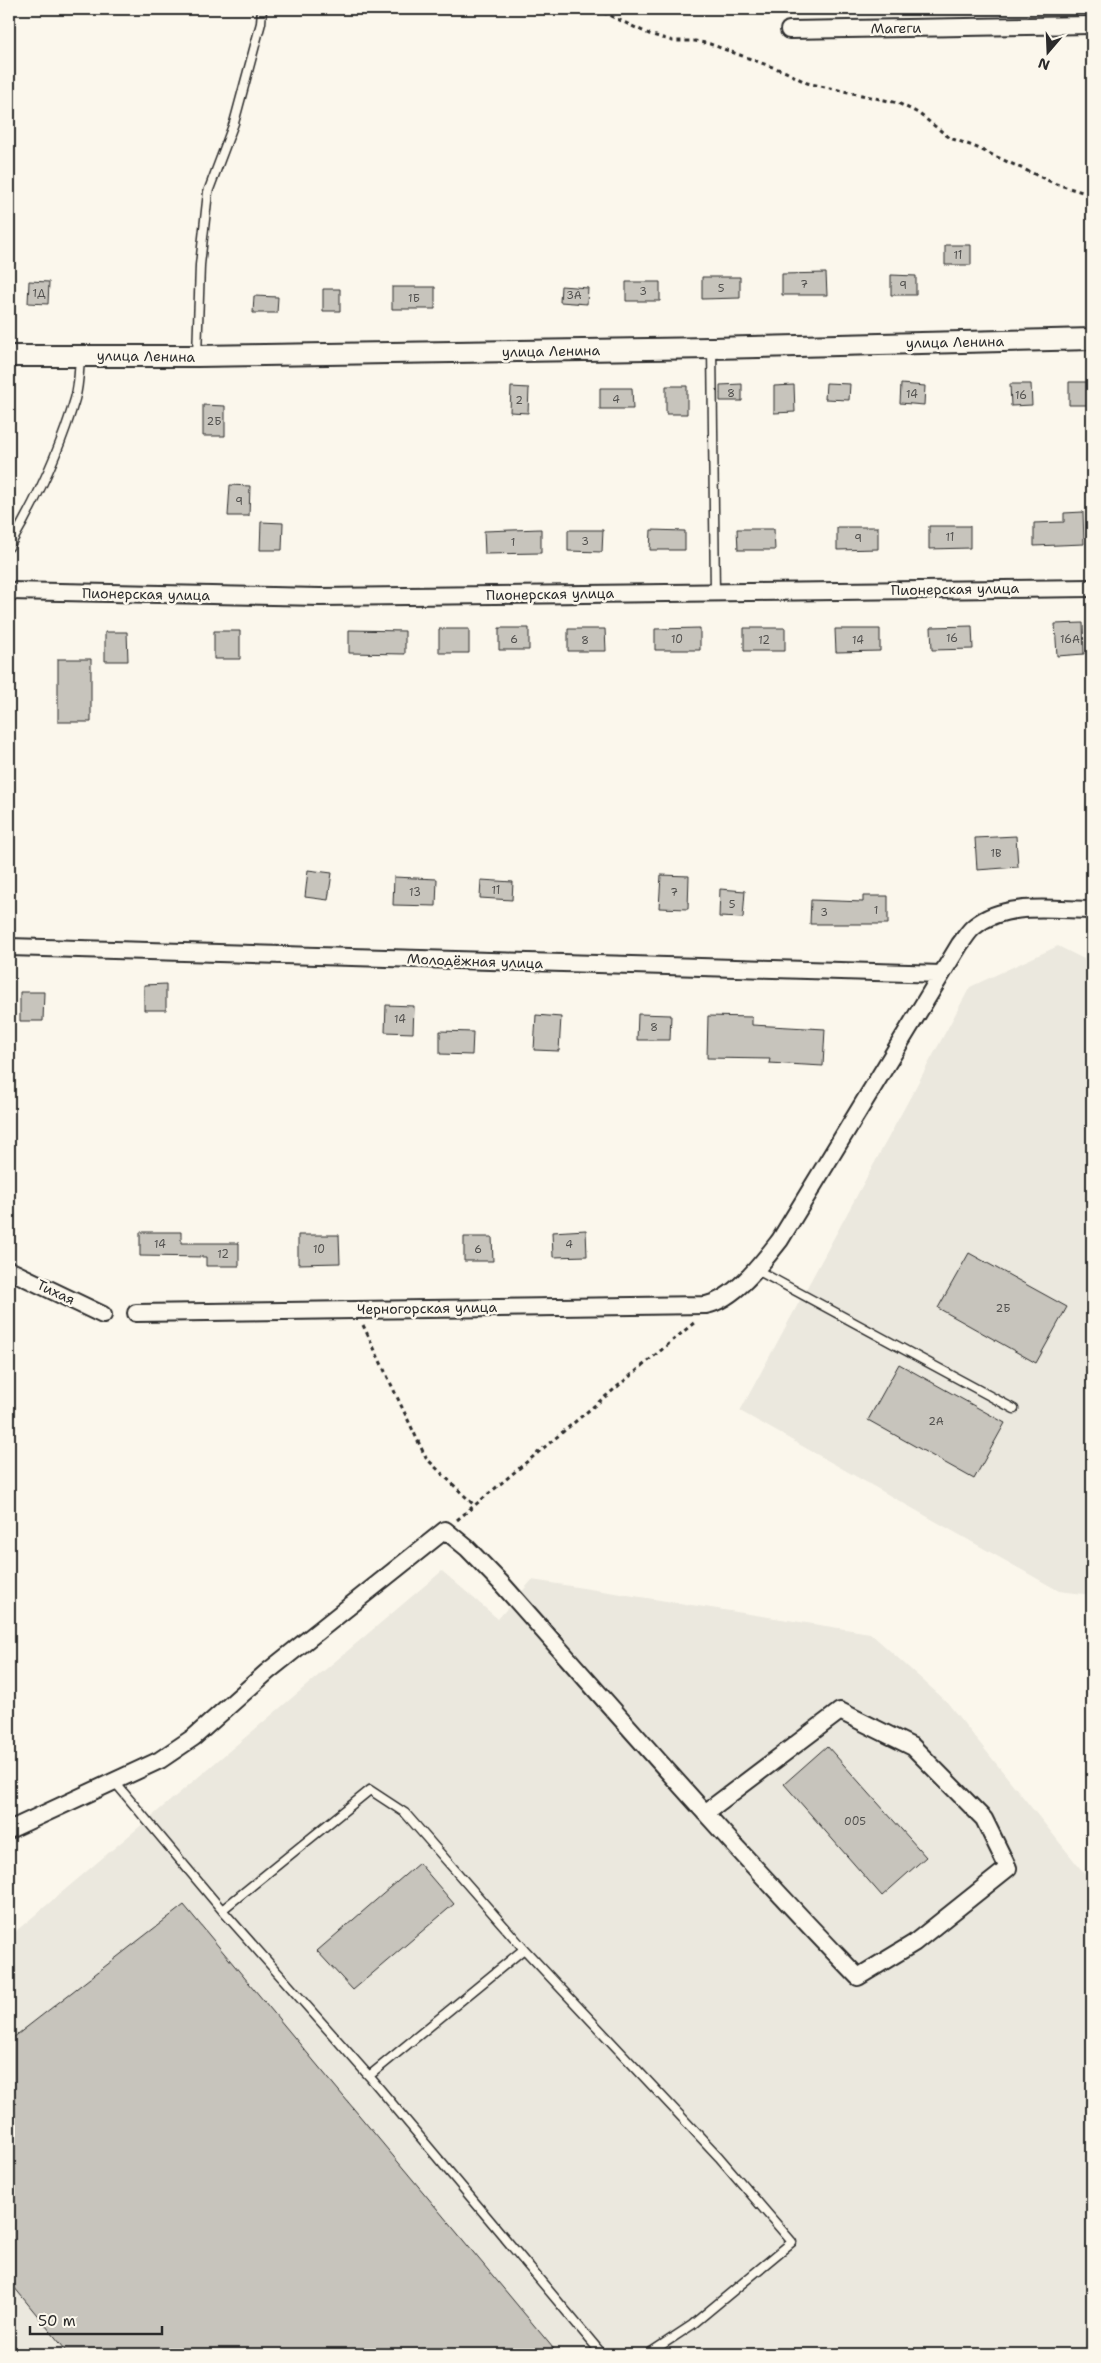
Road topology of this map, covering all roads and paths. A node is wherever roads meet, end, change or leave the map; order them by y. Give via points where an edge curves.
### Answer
1 (262, 9) edge
2 (596, 9) edge
3 (1092, 25) edge
4 (789, 30) dead end
5 (1092, 195) edge
6 (1092, 339) edge
7 (712, 348) junction
8 (80, 355) junction
9 (9, 356) edge
10 (197, 356) junction
11 (9, 547) edge
12 (1092, 588) edge
13 (9, 591) edge
14 (715, 592) junction
15 (1092, 910) edge
16 (9, 947) edge
17 (942, 974) junction
18 (9, 1270) edge
19 (756, 1270) junction
20 (355, 1309) junction
21 (136, 1313) dead end
22 (103, 1315) dead end
23 (695, 1322) dead end
24 (1014, 1409) dead end
25 (474, 1505) junction
26 (445, 1530) junction
27 (113, 1780) junction
28 (705, 1813) junction
29 (9, 1830) edge
30 (222, 1910) junction
31 (524, 1949) junction
32 (369, 2076) junction
33 (602, 2354) edge
34 (648, 2354) edge

1 - 10 lane via 234,123 208,192 200,265
2 - 5 path via 649,34 673,41 710,44 807,83 898,103 918,113 950,138 1056,184
3 - 4 street, Магеги
6 - 7 street, улица Ленина
7 - 10 street, улица Ленина
7 - 14 lane
8 - 9 street, улица Ленина
8 - 10 street, улица Ленина
8 - 11 lane via 76,397 28,515
12 - 14 street, Пионерская улица
13 - 14 street, Пионерская улица via 320,597
15 - 17 street via 1024,910 994,914 974,926
16 - 17 street, Молодёжная улица
17 - 19 street via 780,1240
18 - 22 street, Тихая
19 - 20 street, Черногорская улица via 718,1302 706,1305
19 - 24 lane
20 - 21 street, Черногорская улица
20 - 25 path via 426,1458
23 - 25 path
25 - 26 path
26 - 27 street via 267,1672 194,1737 160,1760
26 - 28 street via 502,1584
27 - 29 street
27 - 30 lane
28 - 28 street via 858,1978 914,1943 1008,1868 984,1819 913,1747 840,1711
30 - 31 lane via 370,1790 405,1813
30 - 32 lane
31 - 32 lane
31 - 34 lane via 719,2157 792,2242 692,2324
32 - 33 lane

